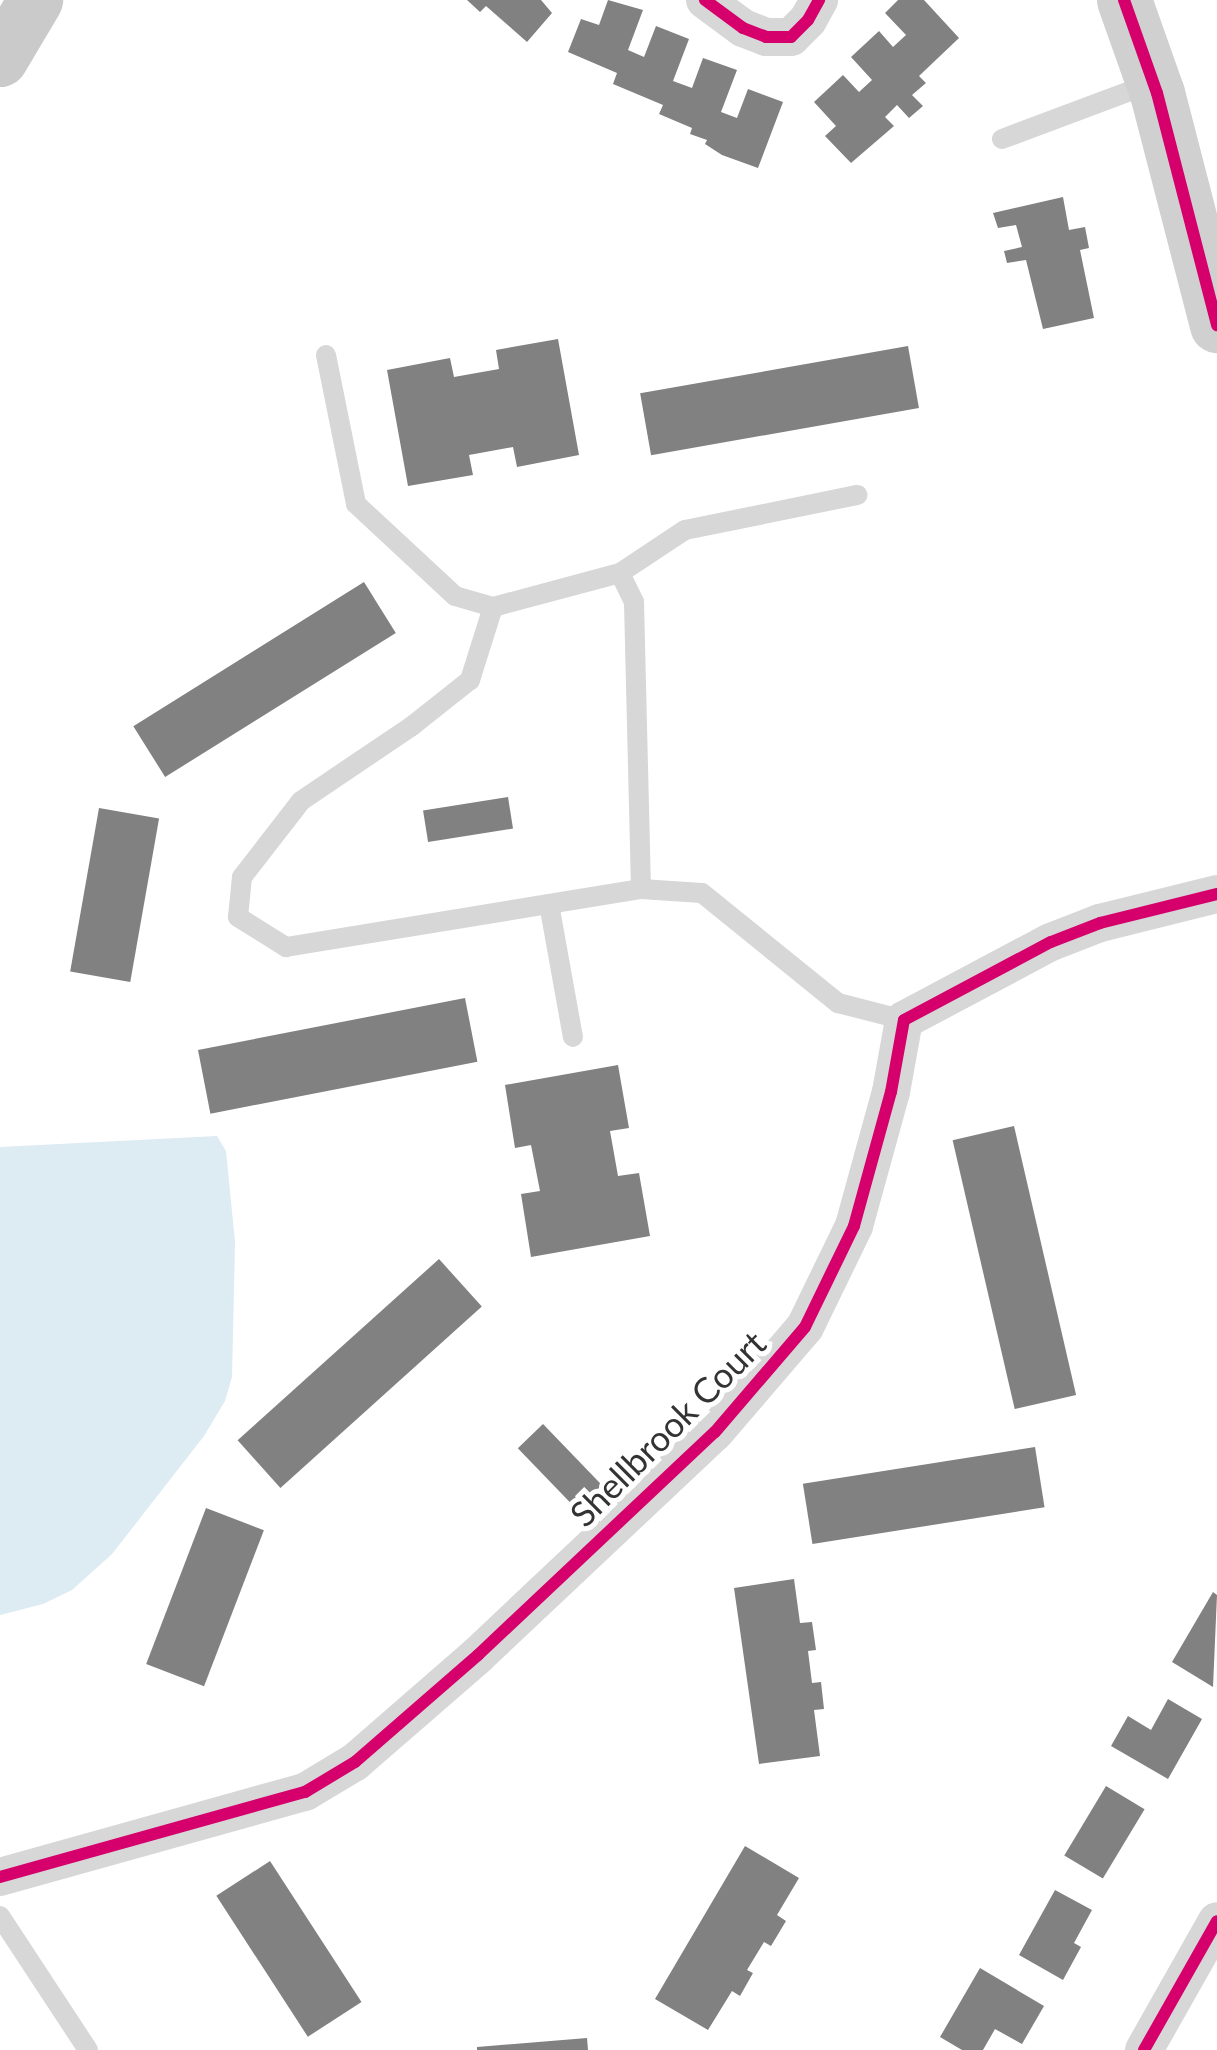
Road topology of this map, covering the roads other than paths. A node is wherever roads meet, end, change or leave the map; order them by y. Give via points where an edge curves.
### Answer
1 (35, 0) edge
2 (705, 0) edge
3 (819, 0) edge
4 (1124, 0) edge
5 (0, 59) edge
6 (1154, 82) junction
7 (1002, 139) dead end
8 (1217, 325) edge
9 (326, 355) dead end
10 (857, 495) dead end
11 (620, 573) junction
12 (493, 606) junction
13 (641, 889) junction
14 (1217, 894) edge
15 (549, 904) junction
16 (904, 1020) junction
17 (572, 1037) dead end
18 (0, 1877) edge
19 (0, 1916) edge
20 (1216, 1928) edge
21 (88, 2050) edge
22 (1144, 2050) edge

1 - 5 main road
2 - 3 street via 743,28 790,37
4 - 6 main road
6 - 7 lane
6 - 8 main road
9 - 12 lane via 356,504 455,596
10 - 11 lane via 684,530
11 - 12 lane
11 - 13 lane via 634,602
12 - 15 lane via 470,680 301,801 242,876 238,917 286,947
13 - 15 lane
13 - 16 lane via 702,892 838,1002
14 - 16 street via 1050,942
15 - 17 lane
16 - 18 street, Shellbrook Court via 872,1164 832,1279 805,1327 715,1432 355,1762 290,1796
19 - 21 lane
20 - 22 street

